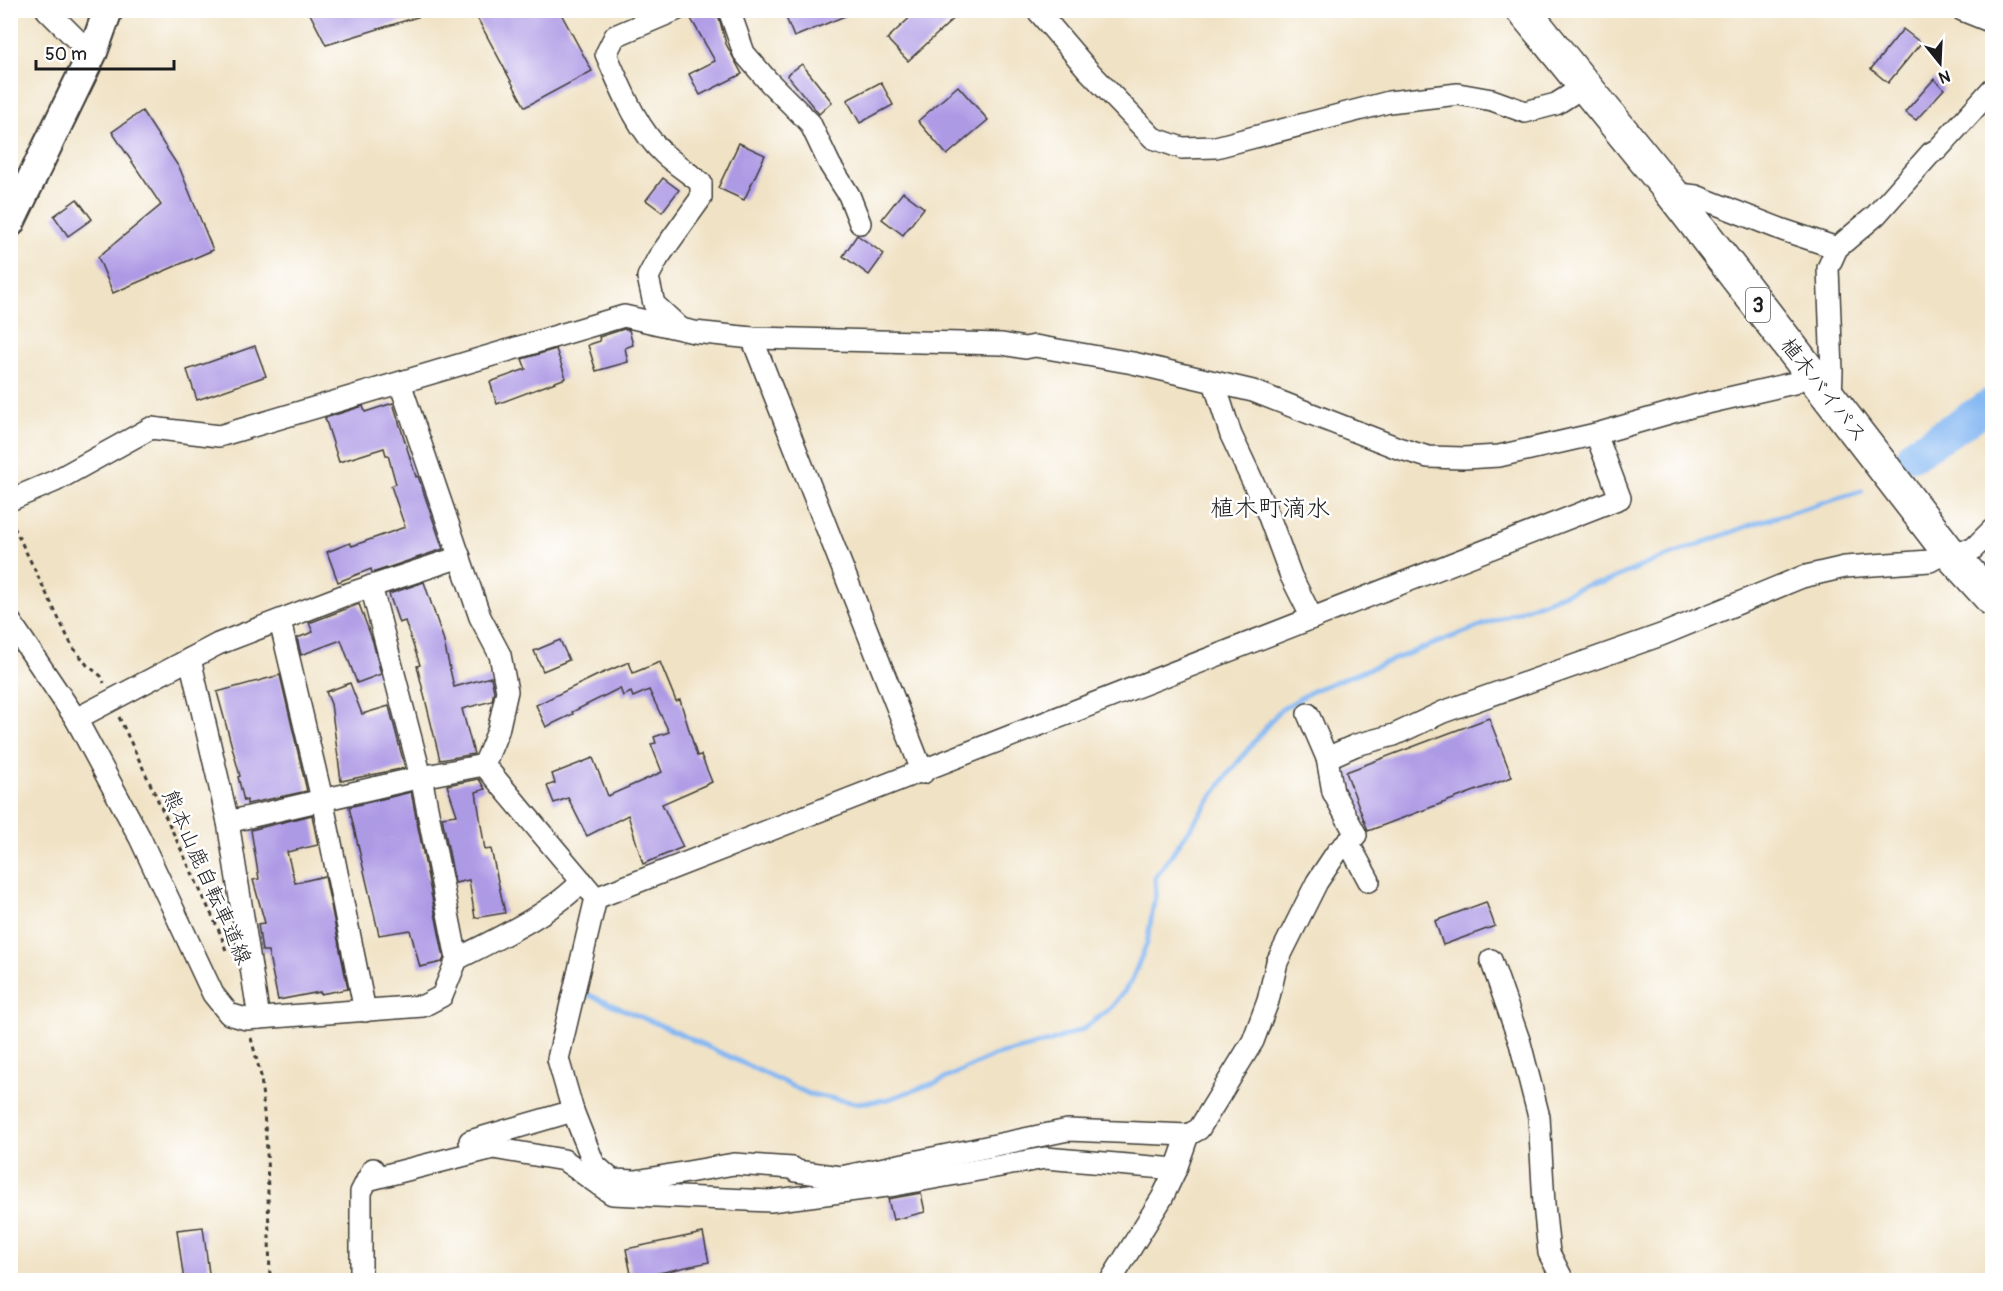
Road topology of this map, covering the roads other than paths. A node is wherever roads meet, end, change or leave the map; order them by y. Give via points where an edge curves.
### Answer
1 (47, 10) edge
2 (108, 10) edge
3 (676, 10) edge
4 (729, 10) edge
5 (1037, 10) edge
6 (1523, 10) edge
7 (1962, 10) edge
8 (1992, 22) edge
9 (93, 52) junction
10 (1586, 85) junction
11 (1992, 89) edge
12 (1672, 192) junction
13 (10, 223) edge
14 (860, 223) dead end
15 (1837, 248) junction
16 (681, 329) junction
17 (752, 338) junction
18 (1809, 370) junction
19 (1214, 382) junction
20 (400, 383) junction
21 (1831, 398) junction
22 (1596, 434) junction
23 (10, 500) edge
24 (1992, 530) edge
25 (1948, 551) junction
26 (460, 557) junction
27 (371, 586) junction
28 (1988, 587) edge
29 (1312, 618) junction
30 (10, 621) edge
31 (280, 621) junction
32 (190, 659) junction
33 (1308, 714) dead end
34 (76, 719) junction
35 (1327, 758) junction
36 (484, 765) junction
37 (923, 773) junction
38 (421, 777) junction
39 (322, 799) junction
40 (228, 822) junction
41 (1348, 842) junction
42 (582, 881) junction
43 (1370, 881) dead end
44 (596, 898) junction
45 (457, 959) junction
46 (1491, 960) dead end
47 (365, 1011) junction
48 (252, 1018) junction
49 (573, 1111) junction
50 (1188, 1135) junction
51 (1176, 1169) junction
52 (367, 1180) junction
53 (361, 1281) edge
54 (1111, 1281) edge
55 (1563, 1281) edge

1 - 9 street
2 - 9 main road
3 - 16 street via 615,36 606,54 648,135 663,153 701,183 701,198 648,277 654,304
4 - 14 street via 744,53 810,123
5 - 10 street via 1153,138 1182,148 1216,147 1389,102 1458,94 1526,112 1556,104
6 - 10 highway, 植木バイパス / 3
7 - 8 street
9 - 13 main road
10 - 12 highway, 植木バイパス / 3
11 - 15 street via 1876,215
12 - 15 street via 1696,196
12 - 18 highway, 植木バイパス / 3
15 - 21 street via 1828,268
16 - 17 street
16 - 20 street via 624,316
17 - 19 street via 1035,346
17 - 37 street
18 - 21 highway, 植木バイパス / 3
18 - 22 street via 1794,383
19 - 22 street via 1253,392 1428,457 1499,456
19 - 29 street via 1231,435
20 - 23 street via 219,436 151,428 56,481
20 - 26 street
21 - 25 highway, 植木バイパス / 3
22 - 29 street via 1620,498
24 - 25 street via 1972,550
25 - 28 highway, 植木バイパス / 3
25 - 35 street via 1929,561 1845,567 1802,577 1661,635 1443,712 1394,735
26 - 27 street
26 - 36 street via 480,617 500,655 507,691 498,731
27 - 31 street
27 - 38 street
29 - 37 street
30 - 34 street
31 - 32 street
31 - 39 street
32 - 34 street
32 - 40 street
33 - 35 street
34 - 48 street via 140,838 213,994 229,1014
35 - 41 street via 1334,792 1356,835
36 - 38 street
36 - 42 street
37 - 44 street
38 - 39 street
38 - 45 street
39 - 40 street
39 - 47 street
40 - 48 street
41 - 43 street
41 - 50 street via 1317,882 1277,962 1253,1041 1199,1130
42 - 44 street
42 - 45 street via 519,927
44 - 49 street via 558,1059
45 - 47 street via 442,996 423,1006
46 - 55 street via 1520,1043 1539,1117 1549,1253
47 - 48 street
49 - 50 street via 594,1164 612,1180 636,1181 734,1164 793,1168 841,1177 1068,1130
49 - 52 street via 372,1169
50 - 51 street
51 - 52 street via 1045,1158 895,1185 770,1201 612,1194 564,1160 493,1148
51 - 54 street
52 - 53 street via 361,1192

